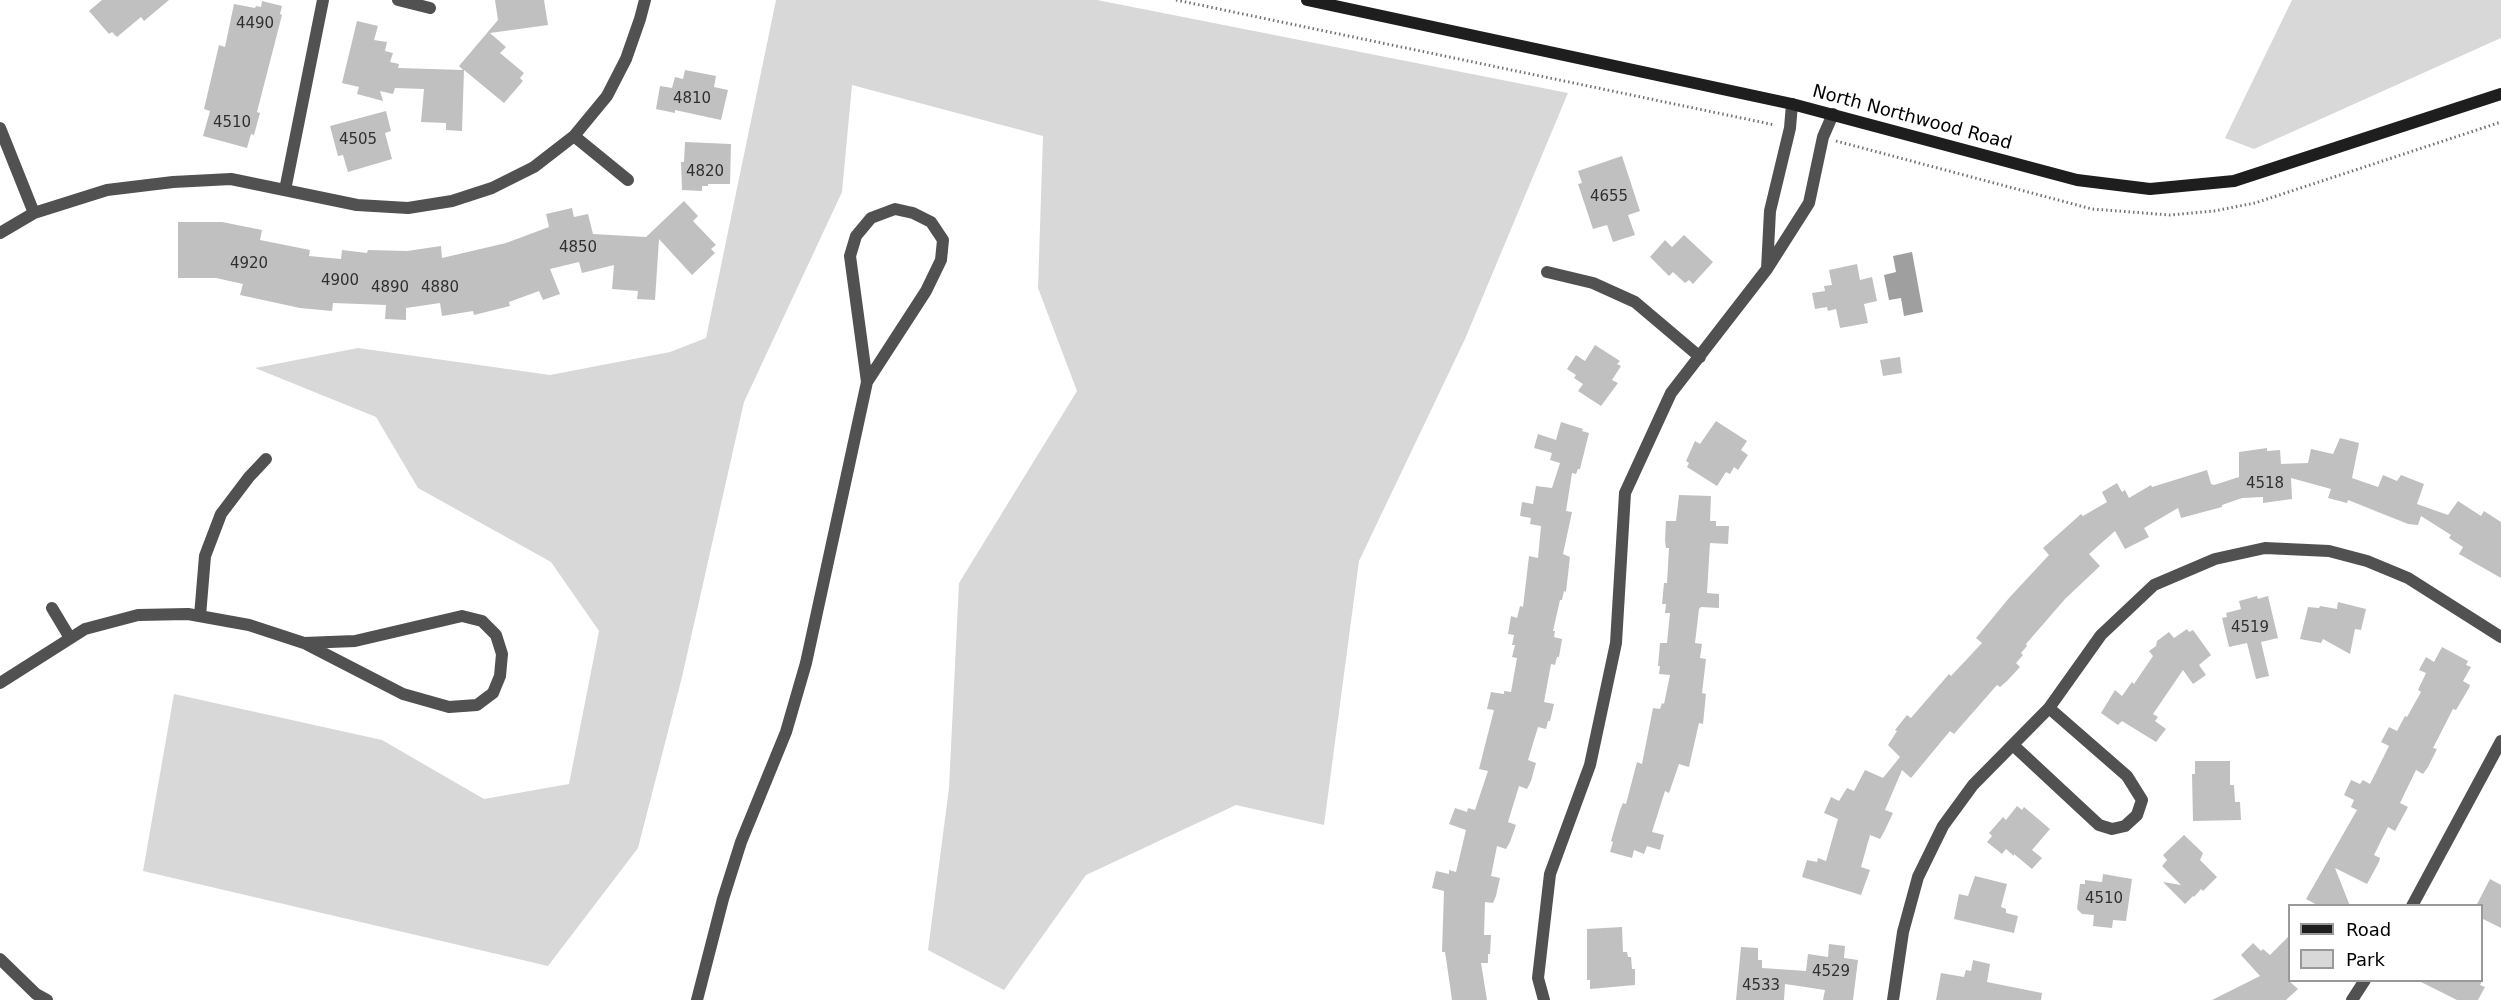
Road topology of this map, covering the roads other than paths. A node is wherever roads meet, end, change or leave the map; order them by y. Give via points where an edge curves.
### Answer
1 (323, 0) edge
2 (398, 0) edge
3 (645, 0) edge
4 (1307, 0) edge
5 (430, 9) dead end
6 (2501, 94) edge
7 (1792, 104) junction
8 (1833, 114) junction
9 (0, 128) edge
10 (574, 136) junction
11 (627, 180) dead end
12 (285, 190) junction
13 (34, 213) junction
14 (0, 233) edge
15 (1767, 269) junction
16 (1547, 272) dead end
17 (1700, 357) junction
18 (867, 382) junction
19 (266, 459) dead end
20 (52, 608) dead end
21 (200, 616) junction
22 (2501, 637) edge
23 (70, 638) junction
24 (304, 643) junction
25 (0, 683) edge
26 (2049, 708) junction
27 (2501, 741) edge
28 (2013, 745) junction
29 (2413, 904) edge
30 (0, 959) edge
31 (2364, 982) edge
32 (47, 1000) edge
33 (697, 1000) edge
34 (1544, 1000) edge
35 (1893, 1000) edge
36 (2352, 1000) edge

1 - 12 street
2 - 5 street
3 - 10 street via 626,59 607,96
4 - 7 street, North Northwood Road
6 - 8 street, North Northwood Road via 2234,181 2150,189 2077,180
7 - 8 street, North Northwood Road
7 - 15 street via 1770,210
8 - 15 street via 1823,137 1809,203
9 - 13 street
10 - 11 street
10 - 12 street via 534,167 492,188 452,201 408,208 368,206
12 - 13 street via 231,179 172,182 107,190
13 - 14 street
15 - 17 street
16 - 17 street via 1593,283 1635,302
17 - 34 street via 1671,393 1625,493 1616,643 1590,765 1550,874 1538,978
18 - 18 street via 941,261 943,240 931,222 895,209 871,218 856,236 850,256
18 - 33 street via 806,663 786,732 741,842
19 - 21 street via 221,514 206,556
20 - 23 street
21 - 23 street via 138,615 85,629
21 - 24 street via 249,625
22 - 26 street via 2408,579 2367,561 2329,551 2265,548 2215,559 2154,585 2101,635
23 - 25 street
24 - 24 street via 403,694 449,707 477,705 493,693 500,676 502,654 496,635 482,621 462,616 355,641
26 - 28 street
26 - 28 street via 2127,776 2142,800 2137,815 2125,826 2112,829 2099,825
27 - 29 street
28 - 35 street via 1973,785 1943,826 1918,877 1903,932
30 - 32 street
31 - 36 street

